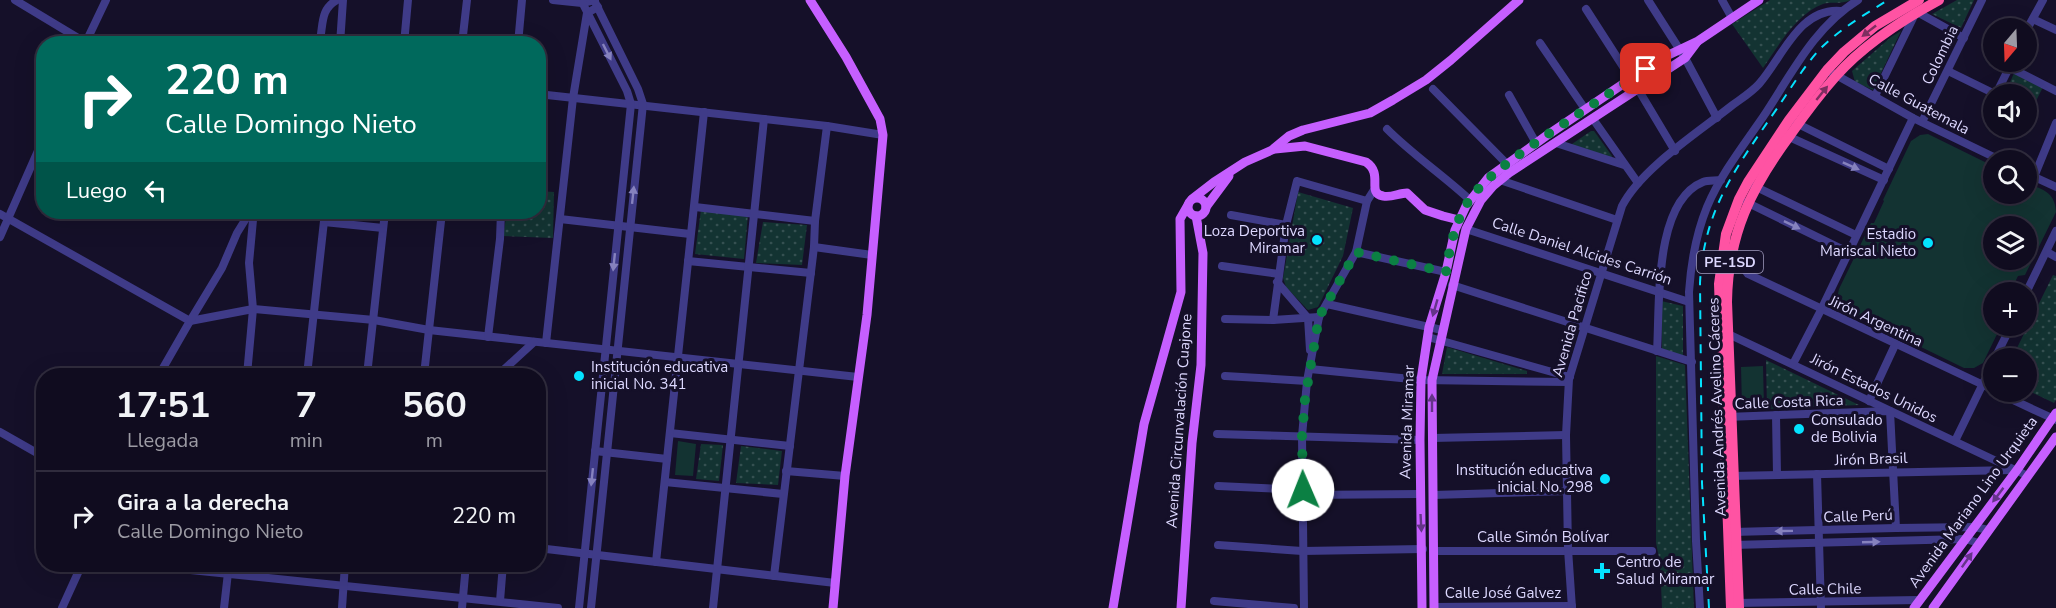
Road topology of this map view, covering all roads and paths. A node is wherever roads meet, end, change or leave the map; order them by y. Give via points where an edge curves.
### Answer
1 (15, 0) edge
2 (106, 0) edge
3 (337, 0) edge
4 (343, 0) edge
5 (408, 0) edge
6 (467, 0) edge
7 (522, 0) edge
8 (553, 0) edge
9 (810, 0) edge
10 (1519, 0) edge
11 (1648, 0) edge
12 (1722, 0) edge
13 (1759, 0) edge
14 (1858, 0) edge
15 (1919, 0) edge
16 (1939, 0) edge
17 (1982, 0) edge
18 (2043, 0) edge
19 (582, 2) edge
20 (595, 2) edge
21 (1586, 9) dead end
22 (1840, 11) junction
23 (587, 13) junction
24 (1916, 13) junction
25 (1732, 18) junction
26 (2033, 18) edge
27 (2037, 21) edge
28 (2056, 30) edge
29 (74, 36) edge
30 (89, 36) edge
31 (320, 36) edge
32 (341, 36) edge
33 (405, 36) edge
34 (463, 36) edge
35 (519, 36) edge
36 (1964, 38) junction
37 (1698, 41) junction
38 (1540, 43) dead end
39 (1678, 49) junction
40 (1684, 58) junction
41 (1948, 71) junction
42 (2024, 72) edge
43 (1831, 73) junction
44 (1631, 79) junction
45 (1983, 88) edge
46 (1433, 89) dead end
47 (1638, 89) junction
48 (2056, 91) edge
49 (546, 95) edge
50 (1509, 95) dead end
51 (1875, 96) junction
52 (573, 98) junction
53 (631, 104) junction
54 (643, 104) junction
55 (1585, 109) junction
56 (704, 112) junction
57 (1717, 117) junction
58 (1913, 118) junction
59 (764, 119) junction
60 (1593, 119) junction
61 (1794, 122) junction
62 (1922, 122) junction
63 (2056, 123) edge
64 (826, 126) junction
65 (1386, 129) dead end
66 (883, 135) junction
67 (1785, 135) junction
68 (1536, 143) junction
69 (1556, 143) junction
70 (1272, 150) junction
71 (1675, 151) junction
72 (1983, 152) edge
73 (36, 153) edge
74 (2037, 161) edge
75 (1507, 164) junction
76 (1624, 165) junction
77 (1234, 169) junction
78 (1889, 169) junction
79 (2037, 178) edge
80 (1500, 180) junction
81 (1721, 180) junction
82 (1884, 180) junction
83 (1638, 183) junction
84 (1751, 185) junction
85 (2056, 188) edge
86 (1374, 190) junction
87 (1470, 200) junction
88 (1367, 201) junction
89 (1744, 201) junction
90 (1190, 202) junction
91 (695, 207) junction
92 (1206, 209) junction
93 (754, 214) junction
94 (1232, 215) dead end
95 (1194, 216) junction
96 (4, 217) edge
97 (246, 219) edge
98 (253, 219) edge
99 (324, 219) edge
100 (384, 219) edge
101 (441, 219) edge
102 (501, 219) edge
103 (560, 219) junction
104 (1459, 220) junction
105 (1617, 220) junction
106 (815, 221) junction
107 (324, 222) junction
108 (1286, 225) junction
109 (618, 226) junction
110 (630, 227) junction
111 (383, 228) junction
112 (1180, 229) junction
113 (1466, 229) junction
114 (2056, 231) edge
115 (690, 234) junction
116 (1856, 235) junction
117 (1201, 236) junction
118 (0, 237) edge
119 (814, 247) junction
120 (1356, 252) junction
121 (1848, 252) junction
122 (2047, 252) junction
123 (872, 255) junction
124 (2056, 256) edge
125 (688, 261) junction
126 (1725, 264) junction
127 (1222, 266) dead end
128 (748, 267) junction
129 (1446, 272) junction
130 (811, 273) junction
131 (1600, 274) junction
132 (1278, 278) junction
133 (2032, 282) edge
134 (1452, 285) junction
135 (1658, 292) junction
136 (1689, 302) junction
137 (1327, 304) junction
138 (253, 309) junction
139 (1821, 310) junction
140 (315, 314) junction
141 (1319, 317) junction
142 (1308, 318) junction
143 (1225, 319) dead end
144 (374, 320) junction
145 (1273, 320) junction
146 (190, 321) junction
147 (1584, 327) junction
148 (429, 330) junction
149 (1442, 330) junction
150 (1429, 332) junction
151 (1725, 332) junction
152 (488, 337) junction
153 (1440, 340) junction
154 (534, 342) junction
155 (546, 343) junction
156 (1895, 345) junction
157 (605, 350) junction
158 (617, 351) junction
159 (1657, 351) junction
160 (678, 357) junction
161 (1692, 362) junction
162 (738, 364) junction
163 (1793, 364) junction
164 (1310, 367) junction
165 (163, 368) edge
166 (248, 368) edge
167 (309, 368) edge
168 (368, 368) edge
169 (425, 368) edge
170 (506, 368) edge
171 (798, 370) junction
172 (1225, 376) dead end
173 (858, 377) junction
174 (1427, 380) junction
175 (1569, 380) junction
176 (1307, 381) junction
177 (1982, 385) joint
178 (1869, 401) junction
179 (2020, 402) edge
180 (1890, 411) junction
181 (1776, 415) junction
182 (1728, 417) junction
183 (2055, 417) edge
184 (0, 432) edge
185 (670, 433) junction
186 (1217, 434) dead end
187 (1566, 435) junction
188 (1302, 436) junction
189 (2056, 437) edge
190 (1432, 438) junction
191 (730, 439) junction
192 (1420, 440) junction
193 (1955, 441) junction
194 (790, 446) junction
195 (595, 451) junction
196 (36, 452) edge
197 (607, 452) junction
198 (667, 459) junction
199 (2017, 470) junction
200 (786, 471) junction
201 (1893, 471) junction
202 (1817, 474) junction
203 (1777, 475) junction
204 (845, 476) junction
205 (1731, 476) junction
206 (2028, 476) junction
207 (665, 482) junction
208 (1218, 486) dead end
209 (725, 488) junction
210 (1568, 491) junction
211 (1303, 493) junction
212 (783, 494) junction
213 (1420, 494) junction
214 (1433, 495) junction
215 (1896, 528) junction
216 (1974, 528) junction
217 (1820, 530) junction
218 (1989, 530) junction
219 (1732, 532) junction
220 (1965, 539) junction
221 (1979, 543) junction
222 (1819, 544) junction
223 (1218, 545) dead end
224 (1733, 545) junction
225 (546, 549) edge
226 (1423, 549) junction
227 (1568, 549) junction
228 (1302, 551) junction
229 (1434, 551) junction
230 (1652, 551) dead end
231 (584, 554) junction
232 (596, 555) junction
233 (656, 562) junction
234 (717, 569) junction
235 (78, 572) edge
236 (209, 572) edge
237 (345, 572) edge
238 (465, 572) edge
239 (502, 572) edge
240 (228, 574) junction
241 (774, 576) junction
242 (835, 583) junction
243 (344, 585) junction
244 (463, 598) junction
245 (500, 601) junction
246 (1214, 601) dead end
247 (1917, 604) edge
248 (1821, 605) edge
249 (1735, 606) edge
250 (1434, 607) edge
251 (1569, 607) edge
252 (62, 608) edge
253 (224, 608) edge
254 (342, 608) edge
255 (462, 608) edge
256 (558, 608) edge
257 (579, 608) edge
258 (591, 608) edge
259 (713, 608) edge
260 (833, 608) edge
261 (1113, 608) edge
262 (1181, 608) edge
263 (1294, 608) edge
264 (1304, 608) edge
265 (1422, 608) edge
266 (1700, 608) edge
267 (1933, 608) edge

1 - 29 street
2 - 30 street
3 - 31 street via 324,13
4 - 32 street
5 - 33 street
6 - 34 street
7 - 35 street
8 - 19 street
9 - 66 main road via 880,119
10 - 70 main road, Avenida Circunvalación Cuajone via 1426,80 1370,113 1303,130
11 - 39 street
12 - 25 street
13 - 25 main road, Avenida Miramar
14 - 22 street
15 -> 43 highway, Avenida Andrés Avelino Cáceres / PE-1SD via 1875,26
16 - 24 highway, Avenida Andrés Avelino Cáceres / PE-1SD
17 - 36 street, Colombia
18 - 26 street
19 - 20 street
19 - 23 street
20 - 23 street
20 - 54 street
21 - 44 street
22 - 57 street, Avenida Pacifico via 1815,14 1804,23 1758,86
22 - 81 street via 1813,41
23 - 52 street
23 -> 53 street
24 - 36 street
24 - 43 highway, Avenida Andrés Avelino Cáceres / PE-1SD
24 - 51 street
25 - 37 main road, Avenida Miramar
27 - 28 street
36 - 41 street, Colombia
37 - 39 main road, Avenida Miramar
37 - 40 main road, Avenida Miramar
38 - 55 street
39 - 40 street
39 - 44 main road, Avenida Miramar
40 - 47 main road, Avenida Miramar
40 - 57 street
41 - 45 street
41 - 62 street, Colombia
42 - 48 street
43 - 51 street, Calle Guatemala
43 - 61 highway, Avenida Andrés Avelino Cáceres / PE-1SD
44 - 55 main road, Avenida Miramar
46 - 75 street
47 - 60 main road, Avenida Miramar
47 - 71 street
49 - 52 street
50 - 68 street
51 - 58 street, Calle Guatemala
52 - 53 street
52 - 103 street
53 - 54 street
53 - 109 street
54 - 56 street
110 -> 54 street
55 - 68 main road, Avenida Miramar
56 - 59 street
56 - 91 street
57 - 71 street, Avenida Pacifico
58 - 62 street, Calle Guatemala
58 - 78 street
59 - 64 street
59 - 93 street
60 - 69 main road, Avenida Miramar
60 - 76 street
61 - 67 highway, Avenida Andrés Avelino Cáceres / PE-1SD
61 - 78 street
62 - 72 street, Calle Guatemala
63 - 74 street
64 - 66 street
64 - 106 street
65 - 87 street
66 - 123 main road
67 -> 82 street
67 - 84 highway, Avenida Andrés Avelino Cáceres / PE-1SD
68 - 75 main road, Avenida Miramar
69 - 76 street
69 - 80 main road, Avenida Miramar
70 - 77 main road, Avenida Circunvalación Cuajone
70 - 86 main road via 1305,146 1366,162 1376,173
71 - 83 street, Avenida Pacifico
73 - 96 street
75 - 87 main road, Avenida Miramar via 1488,178
76 - 83 street
77 - 90 main road, Avenida Circunvalación Cuajone
77 - 92 main road, Avenida Circunvalación Cuajone
78 - 82 street
79 - 85 street
80 - 105 street
80 - 113 main road, Avenida Miramar via 1481,200
81 - 135 street via 1691,189 1676,208 1669,223
81 - 136 street via 1697,236
82 - 116 street
83 - 105 street, Avenida Pacifico
84 - 89 highway, Avenida Andrés Avelino Cáceres / PE-1SD
84 - 116 street
86 - 88 street
86 - 104 main road via 1381,196 1407,193 1425,210
87 - 104 main road, Avenida Miramar
88 - 108 street via 1297,181
88 - 120 street
89 -> 121 street
89 - 126 highway, Avenida Andrés Avelino Cáceres / PE-1SD
90 - 92 main road via 1198,198 1204,201
90 - 95 main road via 1188,211
90 - 112 main road via 1180,219
91 - 93 street
91 - 115 street
92 - 95 main road via 1202,215
92 - 117 main road, Avenida Circunvalación Cuajone
93 - 106 street
93 - 128 street
94 - 108 street
95 - 112 main road
95 - 117 main road, Avenida Circunvalación Cuajone
96 - 118 street
96 - 146 street
97 - 146 street
98 - 138 street via 249,263
99 - 107 street
100 - 111 street
101 - 148 street
102 - 152 street
103 - 109 street
103 - 155 street
104 - 129 main road, Avenida Miramar
105 - 131 street, Avenida Pacifico
106 - 119 street
107 - 111 street
107 - 140 street
108 - 132 street
109 - 110 street
109 -> 157 street
110 - 115 street
110 - 158 street
111 - 144 street
112 - 261 main road via 1181,292 1140,441
113 - 131 street, Calle Daniel Alcides Carrión
113 - 134 main road, Avenida Miramar
114 - 122 street
115 - 125 street
116 - 121 street
117 - 262 main road, Avenida Circunvalación Cuajone via 1201,365
119 - 123 street
119 - 130 street
120 - 129 street
120 - 137 street
121 - 139 street
122 - 124 street
122 - 133 street
123 - 173 main road
125 - 128 street
125 - 160 street
126 - 139 street, Jirón Argentina
126 - 151 highway, Avenida Andrés Avelino Cáceres / PE-1SD
127 - 132 street
128 - 130 street
128 - 162 street
129 -> 150 main road, Avenida Miramar
130 - 171 street
131 - 135 street, Calle Daniel Alcides Carrión
131 - 147 street, Avenida Pacifico
132 - 142 street
132 - 145 street
134 - 147 street
134 - 149 main road, Avenida Miramar
135 - 136 street, Calle Daniel Alcides Carrión
135 - 159 street
136 - 161 street
137 - 141 street
137 - 150 street
138 - 140 street
138 - 146 street
138 - 166 street
139 - 156 street, Jirón Argentina
139 - 163 street
140 - 144 street
140 - 167 street
141 - 142 street
141 - 164 street
142 - 145 street
142 - 164 street
143 - 145 street
144 - 148 street
144 - 168 street
146 - 165 street
147 - 159 street
147 - 175 street, Avenida Pacifico
148 - 152 street
148 - 169 street
149 - 150 street
149 - 153 main road, Avenida Miramar
150 - 153 street
150 - 174 main road, Avenida Miramar
151 - 163 street, Jirón Estados Unidos
151 - 182 highway, Avenida Andrés Avelino Cáceres / PE-1SD
152 - 154 street
153 - 174 main road, Avenida Miramar
153 - 175 street
154 - 155 street
154 - 170 street
155 - 157 street
156 - 177 street, Jirón Argentina
156 - 178 street
157 - 158 street
157 - 195 street
158 - 160 street
158 - 197 street
159 - 161 street
160 - 162 street
160 - 185 street
161 - 266 street
162 - 171 street
162 - 191 street
163 - 178 street, Jirón Estados Unidos
164 - 174 street
164 - 176 street
171 - 173 street
171 - 194 street
172 - 176 street
173 - 204 main road
174 - 175 street
190 -> 174 main road, Avenida Miramar
174 - 192 main road, Avenida Miramar
175 - 187 street, Avenida Pacifico
176 - 188 street
177 - 193 street
178 - 180 street, Jirón Estados Unidos
179 - 183 street, Jirón Argentina
180 - 181 street, Calle Costa Rica
180 - 193 street, Jirón Estados Unidos
180 - 201 street
181 - 182 street, Calle Costa Rica
181 - 203 street
182 - 205 highway, Avenida Andrés Avelino Cáceres / PE-1SD
183 - 199 main road, Avenida Mariano Lino Urquieta
184 - 196 street
185 - 191 street
185 - 198 street
186 - 188 street
187 - 190 street
187 - 210 street, Avenida Pacifico
188 - 192 street
188 - 211 street
189 - 206 main road, Avenida Mariano Lino Urquieta
190 - 214 main road, Avenida Miramar
191 - 194 street
191 - 209 street
192 - 213 main road, Avenida Miramar
193 - 199 street, Jirón Estados Unidos
194 - 200 street
195 - 197 street
195 -> 231 street
197 - 198 street
197 - 232 street
198 - 207 street
199 - 201 street, Jirón Brasil
199 - 206 street, Jirón Estados Unidos
199 -> 216 main road, Avenida Mariano Lino Urquieta
200 - 204 street
200 - 212 street
201 - 202 street, Jirón Brasil
201 - 215 street
202 - 203 street, Jirón Brasil
202 - 217 street
203 - 205 street, Jirón Brasil
204 - 242 main road
205 - 219 highway, Avenida Andrés Avelino Cáceres / PE-1SD
206 - 218 main road, Avenida Mariano Lino Urquieta
207 - 209 street
207 - 233 street
208 - 211 street
209 - 212 street
209 - 234 street
210 - 214 street
210 - 227 street, Avenida Pacifico
211 - 213 street
211 - 228 street
212 - 241 street
213 -> 226 main road, Avenida Miramar
214 - 229 main road, Avenida Miramar
215 - 216 street, Calle Perú
215 - 217 street, Calle Perú
216 - 218 street, Calle Perú
216 - 220 main road, Avenida Mariano Lino Urquieta
217 -> 219 street, Calle Perú
217 - 222 street
218 - 221 main road, Avenida Mariano Lino Urquieta
219 - 224 highway, Avenida Andrés Avelino Cáceres / PE-1SD
220 - 221 street, Calle Perú
222 -> 220 street, Calle Perú
220 - 247 main road, Avenida Mariano Lino Urquieta
267 -> 221 main road, Avenida Mariano Lino Urquieta
222 - 224 street, Calle Perú
222 - 248 street
223 - 228 street
224 - 249 highway, Avenida Andrés Avelino Cáceres / PE-1SD
225 - 231 street
226 - 228 street
226 - 265 main road, Avenida Miramar
227 - 229 street, Calle Simón Bolívar
227 - 230 street, Calle Simón Bolívar
227 - 251 street, Avenida Pacifico
228 - 264 street
229 - 250 main road, Avenida Miramar
231 - 232 street
231 - 257 street
232 - 233 street
232 - 258 street
233 - 234 street
234 - 241 street
234 - 259 street
235 - 252 street
236 - 240 street
237 - 243 street
238 - 244 street
239 - 245 street
240 - 243 street
240 - 253 street
241 - 242 street
242 - 260 main road
243 - 244 street
243 - 254 street
244 - 245 street
244 - 255 street
245 - 256 street
246 - 263 street
247 - 248 street, Calle Chile
248 - 249 street, Calle Chile
250 - 251 street, Calle José Galvez

